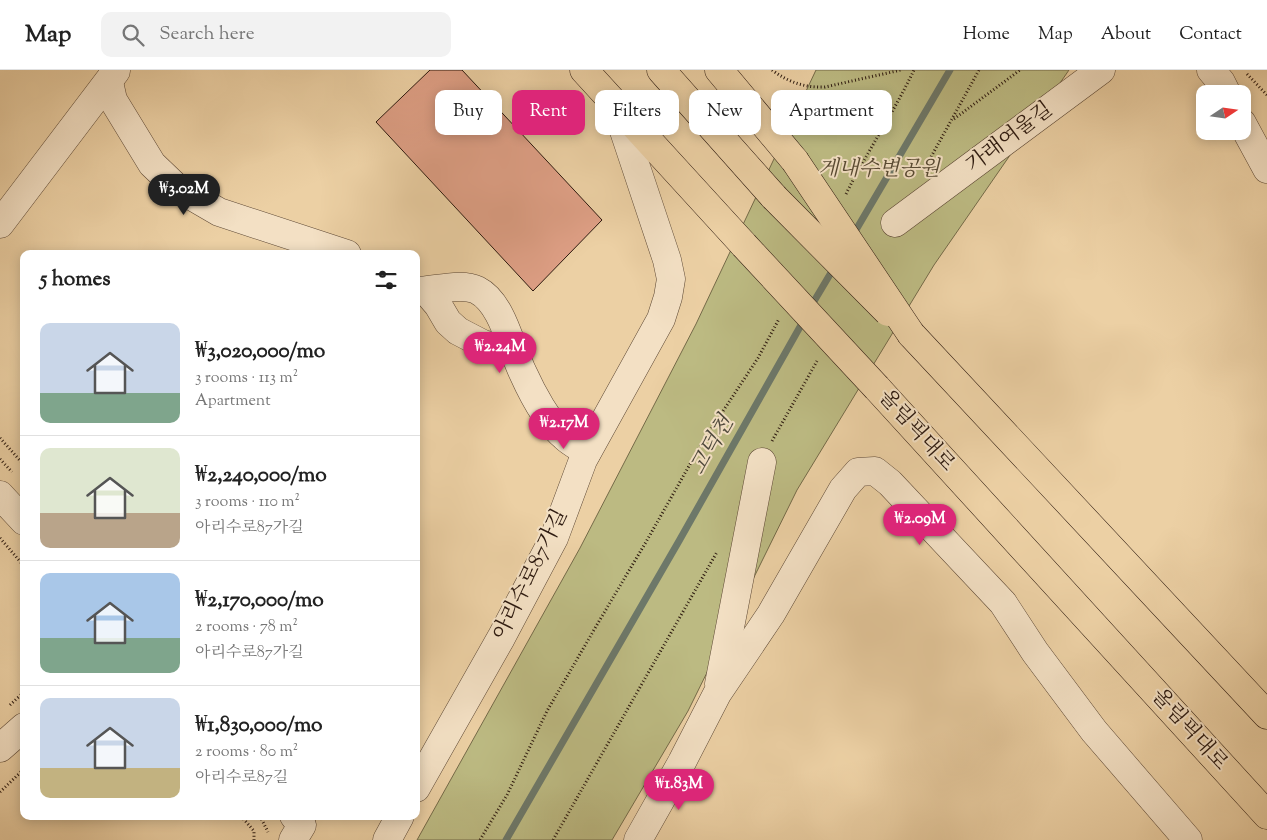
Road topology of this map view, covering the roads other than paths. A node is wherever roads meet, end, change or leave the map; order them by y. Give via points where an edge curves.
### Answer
1 (584, 70) edge
2 (661, 70) edge
3 (719, 70) edge
4 (1101, 70) edge
5 (1211, 70) edge
6 (113, 76) edge
7 (1222, 85) edge
8 (602, 90) edge
9 (625, 135) edge
10 (643, 135) edge
11 (1251, 140) edge
12 (1267, 169) edge
13 (895, 223) dead end
14 (0, 224) edge
15 (335, 250) edge
16 (421, 291) edge
17 (911, 334) junction
18 (514, 352) junction
19 (587, 452) junction
20 (762, 462) dead end
21 (0, 495) edge
22 (20, 516) edge
23 (717, 694) junction
24 (1267, 714) edge
25 (20, 730) edge
26 (0, 748) edge
27 (420, 781) edge
28 (1267, 815) edge
29 (298, 820) edge
30 (398, 820) edge
31 (293, 840) edge
32 (387, 840) edge
33 (638, 840) edge
34 (1188, 840) edge

1 - 8 highway, 올림픽대로
2 - 17 highway, bridge via 774,197
3 - 17 highway, bridge via 795,161
4 - 13 street, 가래여울길
5 - 7 street
6 - 14 street
6 - 15 street via 113,100 152,164 176,187 219,212
9 - 19 street, 아리수로87가길 via 671,279 661,319
10 - 28 highway, 올림픽대로, bridge
11 - 12 street
16 - 18 street via 438,305 458,331 483,344
16 - 18 street via 446,287 476,289 495,308
17 - 24 highway
18 - 19 street via 548,416 564,437
19 - 27 street, 아리수로87가길 via 554,538
20 - 23 street
21 - 22 street
23 - 33 street
23 - 34 street via 771,614 843,489 858,472 875,471 1003,603 1094,731
25 - 26 street
29 - 31 street via 302,825
30 - 32 street

